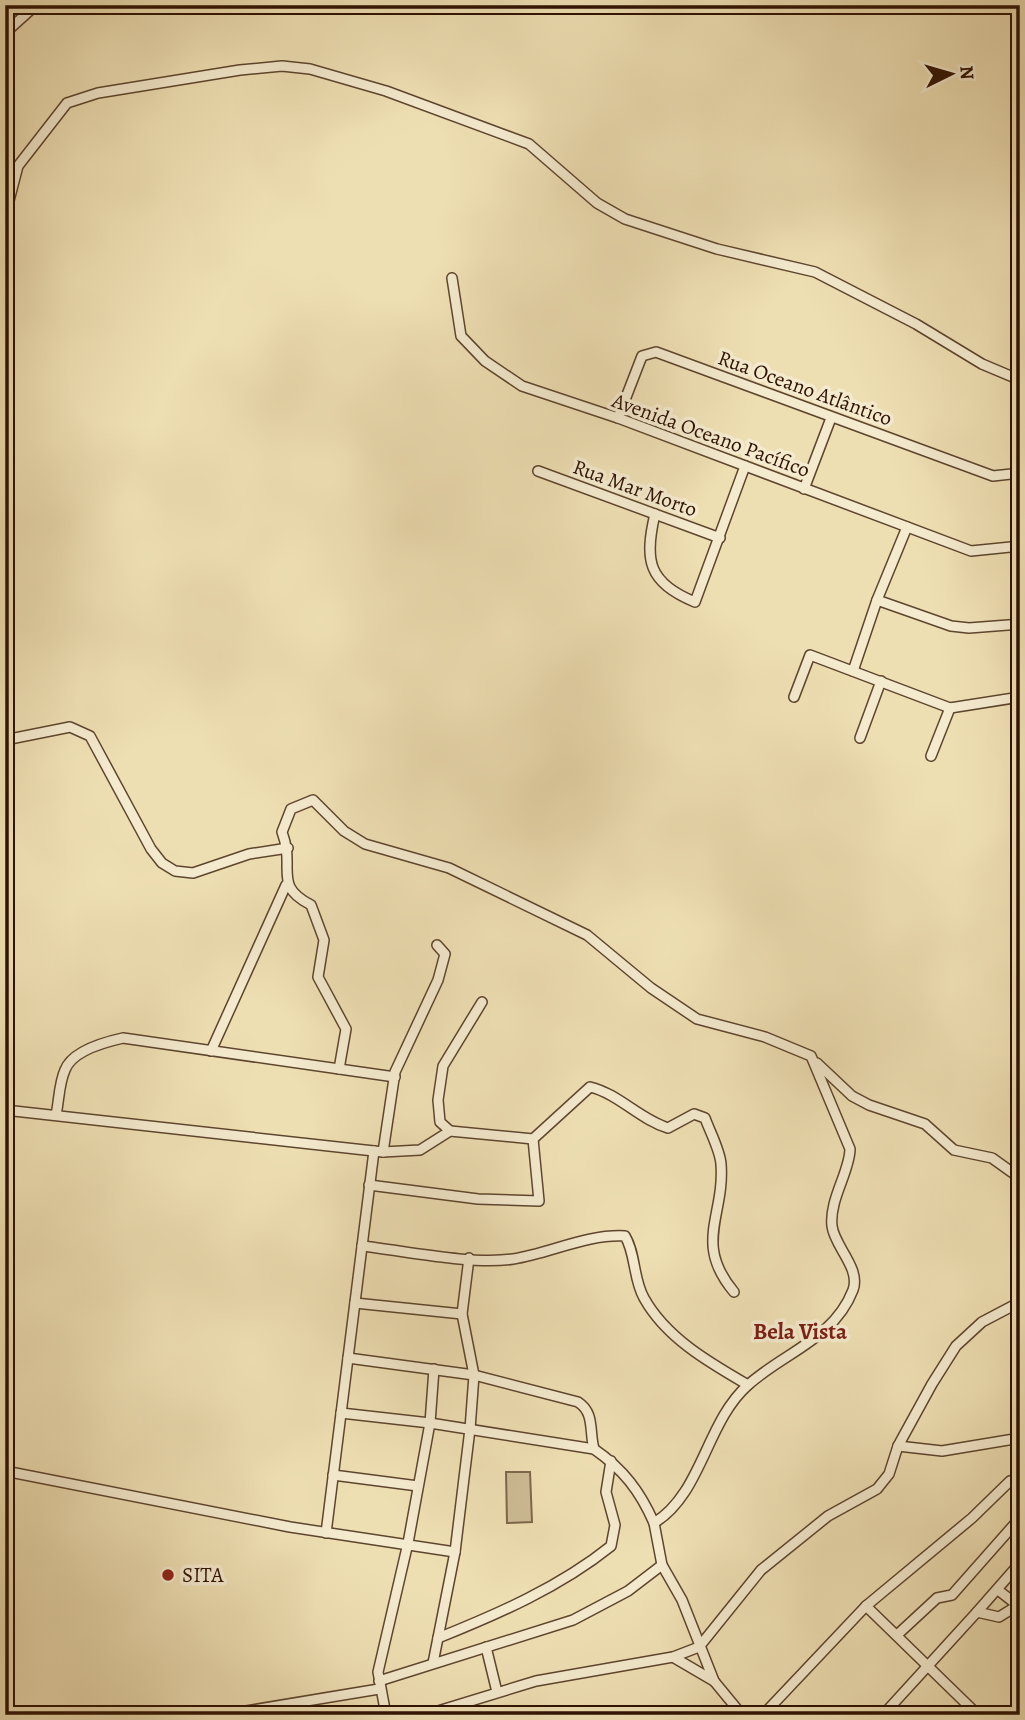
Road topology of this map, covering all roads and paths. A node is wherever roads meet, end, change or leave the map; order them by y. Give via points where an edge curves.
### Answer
1 (36, 5) edge
2 (5, 33) edge
3 (5, 216) edge
4 (452, 278) dead end
5 (1020, 380) edge
6 (618, 418) junction
7 (831, 418) junction
8 (745, 466) junction
9 (538, 471) dead end
10 (1020, 473) edge
11 (804, 489) junction
12 (656, 514) junction
13 (907, 527) junction
14 (720, 538) junction
15 (1020, 546) edge
16 (877, 600) junction
17 (1020, 624) edge
18 (853, 671) junction
19 (881, 681) junction
20 (794, 697) dead end
21 (1020, 698) edge
22 (950, 708) junction
23 (860, 738) dead end
24 (5, 740) edge
25 (931, 756) dead end
26 (288, 848) junction
27 (286, 885) junction
28 (437, 945) dead end
29 (482, 1002) dead end
30 (211, 1051) junction
31 (811, 1056) junction
32 (339, 1069) junction
33 (395, 1077) junction
34 (5, 1110) edge
35 (56, 1115) junction
36 (450, 1131) junction
37 (533, 1139) junction
38 (378, 1151) junction
39 (1020, 1178) edge
40 (369, 1185) junction
41 (362, 1246) junction
42 (469, 1258) junction
43 (734, 1292) dead end
44 (1020, 1302) edge
45 (355, 1303) junction
46 (462, 1314) junction
47 (348, 1358) junction
48 (434, 1369) junction
49 (474, 1375) junction
50 (1020, 1376) edge
51 (748, 1385) junction
52 (341, 1413) junction
53 (430, 1423) junction
54 (470, 1429) junction
55 (1019, 1439) edge
56 (898, 1446) junction
57 (594, 1449) junction
58 (611, 1461) junction
59 (5, 1471) edge
60 (333, 1475) junction
61 (1015, 1479) edge
62 (418, 1486) junction
63 (1020, 1489) edge
64 (1020, 1518) edge
65 (654, 1523) junction
66 (326, 1533) junction
67 (408, 1543) junction
68 (455, 1552) junction
69 (1020, 1563) edge
70 (662, 1565) junction
71 (998, 1590) junction
72 (1018, 1604) edge
73 (866, 1606) junction
74 (977, 1612) junction
75 (897, 1635) junction
76 (438, 1638) junction
77 (486, 1647) junction
78 (699, 1647) junction
79 (673, 1657) junction
80 (433, 1663) junction
81 (927, 1667) junction
82 (714, 1681) junction
83 (379, 1685) junction
84 (496, 1692) junction
85 (222, 1715) edge
86 (386, 1715) edge
87 (425, 1715) edge
88 (742, 1715) edge
89 (764, 1715) edge
90 (883, 1715) edge
91 (978, 1715) edge

1 - 2 street
3 - 5 street via 18,166 67,103 98,93 240,70 310,69 386,91 529,144 597,203 625,219 717,249 815,272 982,364
4 - 6 street, Avenida Oceano Pacífico via 461,337 485,360 522,386
6 - 7 street, Rua Oceano Atlântico via 642,356 656,352
6 - 8 street, Avenida Oceano Pacífico
7 - 10 street, Rua Oceano Atlântico via 993,476
7 - 11 street
8 - 11 street, Avenida Oceano Pacífico
8 - 14 street
9 - 12 street, Rua Mar Morto
11 - 13 street, Avenida Oceano Pacífico
12 - 14 street, Rua Mar Morto
12 - 14 street via 648,544 656,575 675,594 695,602
13 - 15 street, Avenida Oceano Pacífico via 971,551
13 - 16 street
16 - 17 street via 951,626
16 - 18 street
18 - 19 street
18 - 20 street via 810,655
19 - 22 street
19 - 23 street
21 - 22 street
22 - 25 street
24 - 26 street via 70,727 90,736 151,849 175,871 193,873 249,854
26 - 27 street
26 - 31 street via 282,832 291,809 313,800 344,831 365,844 449,868 587,935 697,1019 765,1037
27 - 30 street
27 - 32 street via 293,896 311,905 324,940 318,977 346,1029
28 - 33 street via 445,954 438,980
29 - 36 street via 443,1066 440,1122
30 - 32 street
30 - 35 street via 123,1038 107,1041 65,1068
31 - 39 street via 852,1096 925,1125 954,1150 992,1158
31 - 51 street via 850,1149 831,1225 848,1260 854,1286 843,1310 825,1331
32 - 33 street
33 - 38 street
34 - 35 street
35 - 38 street
36 - 37 street
36 - 38 street via 420,1150
37 - 40 street via 539,1201 478,1199
37 - 43 street via 590,1087 667,1128 694,1114 705,1118 721,1161 720,1195 712,1220 714,1258
38 - 40 street
40 - 41 street
41 - 42 street
41 - 45 street
42 - 46 street
42 - 51 street via 514,1259 606,1235 625,1236 644,1298 664,1324 701,1357
44 - 56 street via 982,1322 956,1346
45 - 46 street
45 - 47 street
46 - 49 street
47 - 48 street
47 - 52 street
48 - 49 street
48 - 53 street
49 - 54 street
49 - 57 street via 578,1402 591,1417
50 - 55 street
51 - 65 street via 708,1441 694,1478
52 - 53 street
52 - 60 street
53 - 54 street
53 - 62 street
54 - 57 street
54 - 68 street
55 - 56 street via 942,1451
56 - 78 street via 890,1474 877,1489 828,1517 761,1570
57 - 58 street
58 - 65 street via 641,1494
58 - 76 street via 606,1492 615,1525 611,1546 552,1586
59 - 66 street
60 - 62 street
60 - 66 street
61 - 63 street
61 - 73 street
62 - 67 street
64 - 75 street via 952,1595 937,1598
65 - 70 street
66 - 67 street
67 - 68 street
67 - 83 street via 393,1598
68 - 76 street
69 - 71 street
70 - 77 street via 628,1591 573,1620
70 - 78 street via 682,1600
71 - 72 street
71 - 74 street
72 - 74 street via 999,1617
73 - 75 street
73 - 89 street
74 - 81 street
75 - 81 street
76 - 80 street
77 - 80 street
77 - 84 street
78 - 79 street
78 - 82 street
79 - 82 street
79 - 84 street
80 - 83 street
81 - 90 street
81 - 91 street
82 - 88 street
83 - 85 street
83 - 86 street
84 - 87 street

